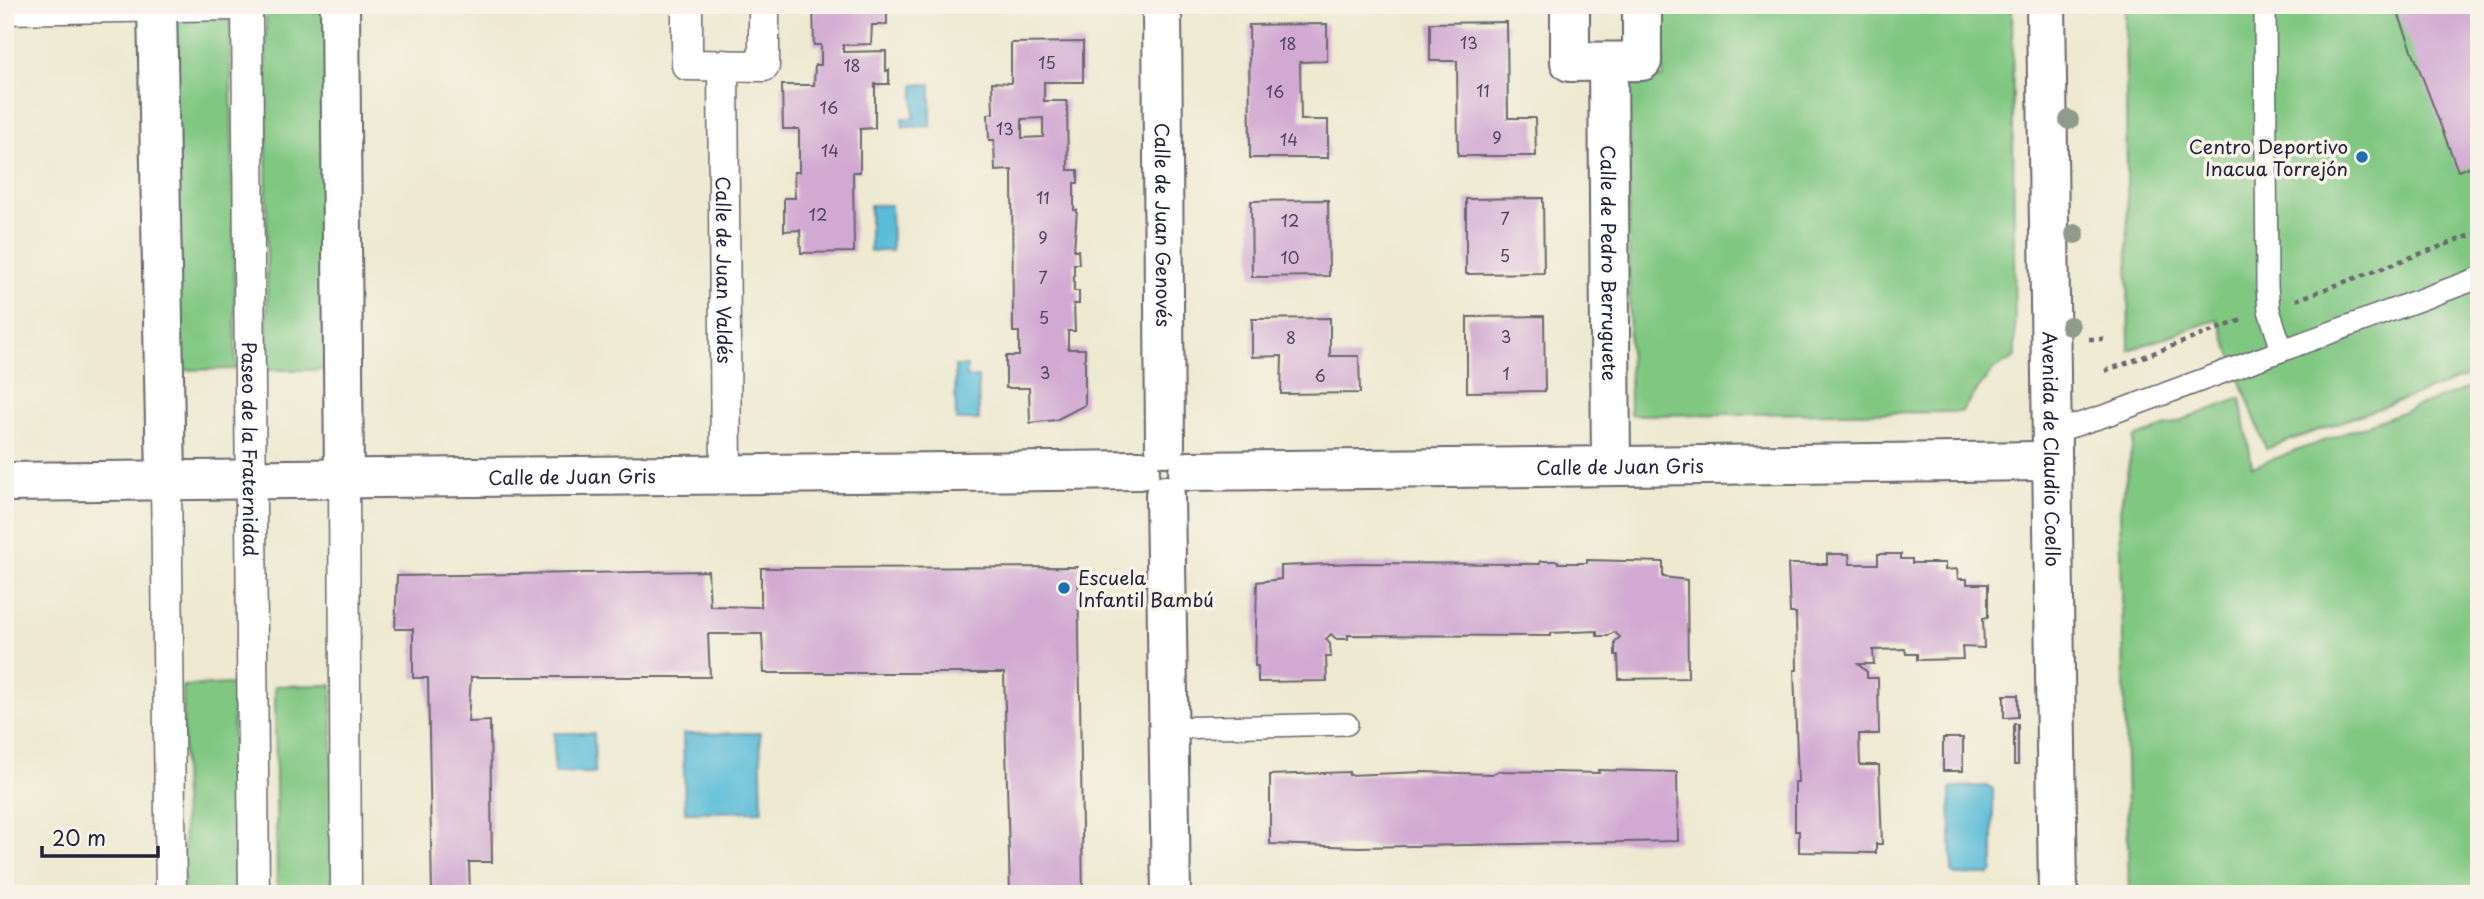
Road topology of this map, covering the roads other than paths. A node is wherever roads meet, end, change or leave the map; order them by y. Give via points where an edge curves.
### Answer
1 (157, 5) edge
2 (234, 5) edge
3 (247, 5) edge
4 (340, 5) edge
5 (687, 5) edge
6 (764, 5) edge
7 (1162, 5) edge
8 (1570, 5) edge
9 (1642, 5) edge
10 (2046, 5) edge
11 (2265, 5) edge
12 (5, 9) edge
13 (1608, 62) junction
14 (723, 65) junction
15 (2479, 278) edge
16 (2282, 350) junction
17 (2051, 443) junction
18 (1611, 466) junction
19 (1165, 471) junction
20 (726, 475) junction
21 (251, 479) junction
22 (344, 479) junction
23 (166, 480) junction
24 (5, 482) edge
25 (1347, 724) dead end
26 (1169, 728) junction
27 (171, 894) edge
28 (254, 894) edge
29 (346, 894) edge
30 (1171, 894) edge
31 (2057, 894) edge

1 - 2 street
1 - 12 street
1 - 23 street
3 - 21 street, Paseo de la Fraternidad
4 - 22 street
5 - 14 street via 687,65
6 - 14 street via 764,66
7 - 19 street, Calle de Juan Genovés
8 - 13 street via 1570,62
9 - 13 street via 1642,61
10 - 17 street, Avenida de Claudio Coello
11 - 16 lane via 2267,288
13 - 18 street, Calle de Pedro Berruguete
14 - 20 street, Calle de Juan Valdés
15 - 16 lane
16 - 17 lane via 2070,426
17 - 18 street, Calle de Juan Gris
17 - 31 street, Avenida de Claudio Coello
18 - 19 street, Calle de Juan Gris
19 - 20 street, Calle de Juan Gris
19 - 26 street, Calle de Juan Genovés
20 - 22 street, Calle de Juan Gris
21 - 22 street, Calle de Juan Gris
21 - 23 street, Calle de Juan Gris
21 - 28 street, Paseo de la Fraternidad
22 - 29 street
23 - 24 street, Calle de Juan Gris
23 - 27 street
25 - 26 lane
26 - 30 street, Calle de Juan Genovés

